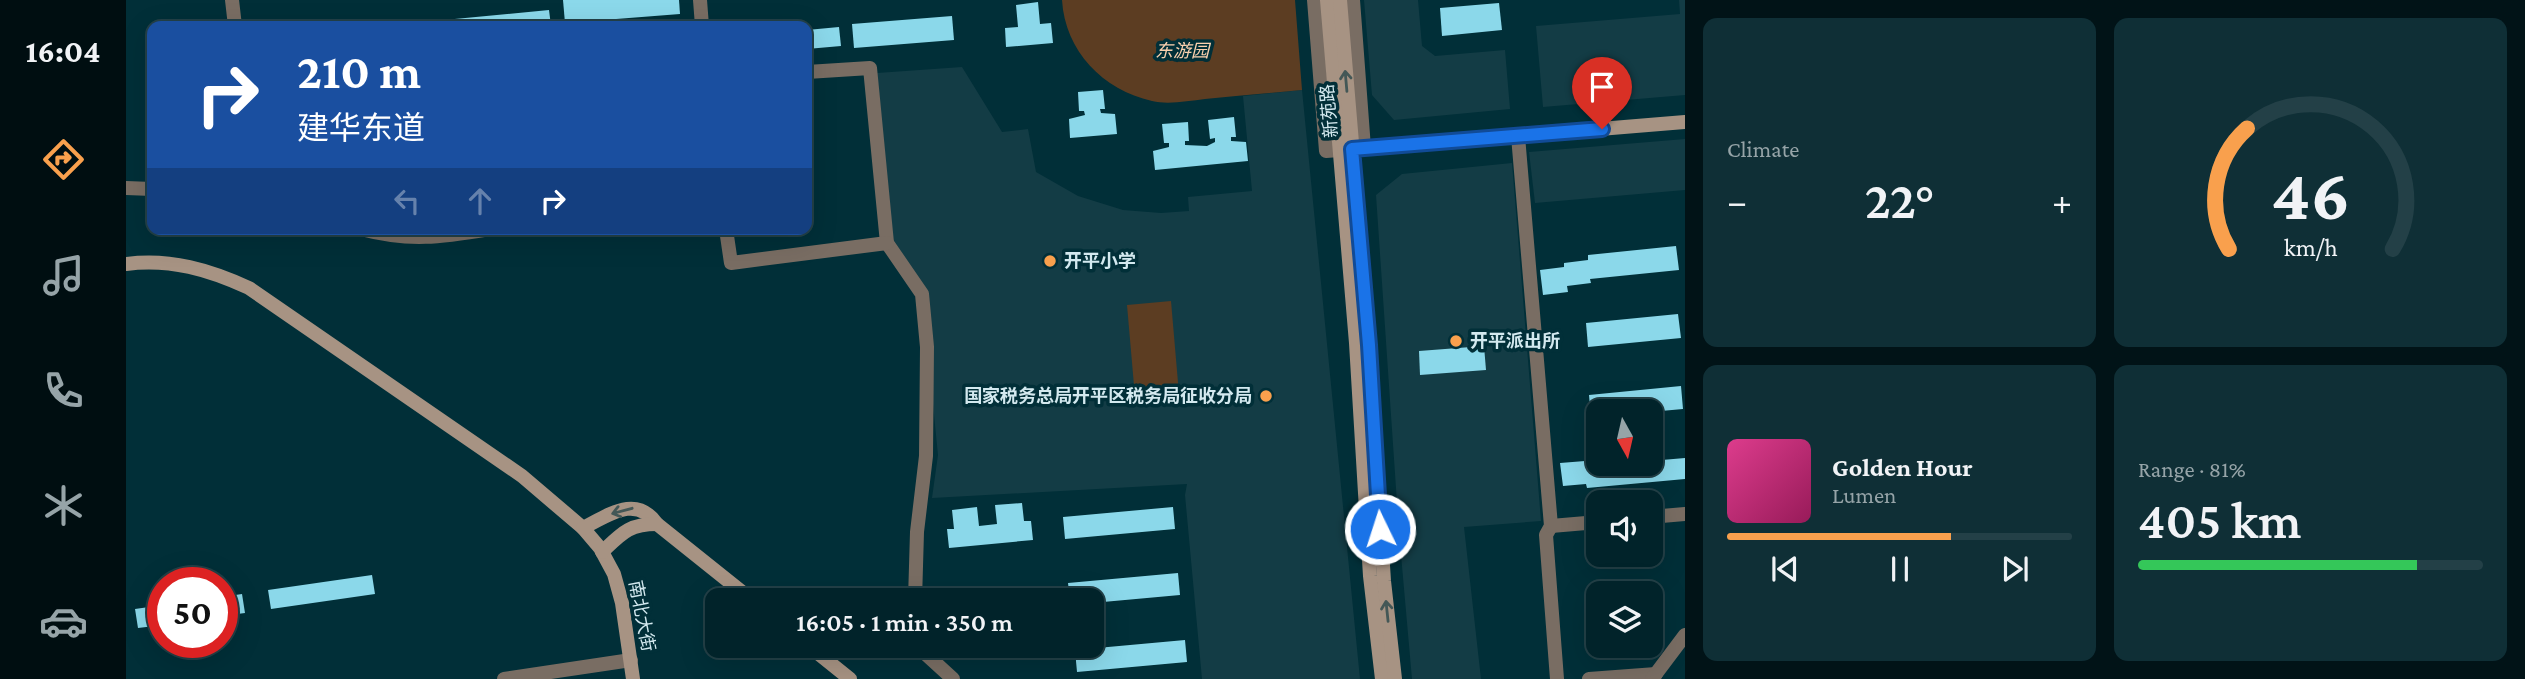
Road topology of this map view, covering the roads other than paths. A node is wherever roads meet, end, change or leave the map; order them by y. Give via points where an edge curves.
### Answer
1 (232, 0) edge
2 (699, 0) edge
3 (1314, 0) edge
4 (1327, 0) edge
5 (1340, 0) edge
6 (1353, 0) edge
7 (234, 21) edge
8 (701, 21) edge
9 (812, 72) edge
10 (1685, 122) edge
11 (1518, 136) junction
12 (1352, 149) junction
13 (126, 188) edge
14 (147, 189) edge
15 (383, 235) edge
16 (453, 235) edge
17 (727, 235) edge
18 (887, 243) junction
19 (126, 264) edge
20 (1685, 514) edge
21 (1663, 516) edge
22 (1586, 523) edge
23 (657, 524) junction
24 (1551, 526) junction
25 (583, 528) junction
26 (602, 552) junction
27 (737, 588) edge
28 (915, 588) edge
29 (1685, 635) edge
30 (824, 658) edge
31 (930, 658) edge
32 (631, 660) junction
33 (1654, 677) edge
34 (504, 679) edge
35 (633, 679) edge
36 (850, 679) edge
37 (953, 679) edge
38 (1382, 679) edge
39 (1395, 679) edge
40 (1557, 679) edge
41 (1589, 679) edge

1 - 7 street
2 - 8 street
3 - 12 street via 1326,151
4 - 12 main road, 新苑路
12 -> 5 main road, 新苑路
6 - 12 street
9 - 18 street via 870,68
10 - 11 main road
11 - 12 main road
11 - 24 street
12 - 38 main road, 新苑路 via 1356,343 1370,576
39 -> 12 main road, 新苑路
13 - 14 street
15 - 16 street
17 - 18 street via 731,263
18 - 28 street via 922,294 927,347 926,456
19 - 25 main road, 南北大街 via 162,262 190,267 249,288 522,476
20 - 21 street
22 - 24 street
23 -> 25 main road via 650,514 626,508
23 - 26 main road via 629,528
23 - 27 main road
24 - 40 street via 1546,535
25 - 26 main road, 南北大街
26 - 32 main road, 南北大街 via 622,603
29 - 33 street
30 - 36 main road
31 - 37 street
32 - 34 street
32 - 35 main road, 南北大街
33 - 41 street

